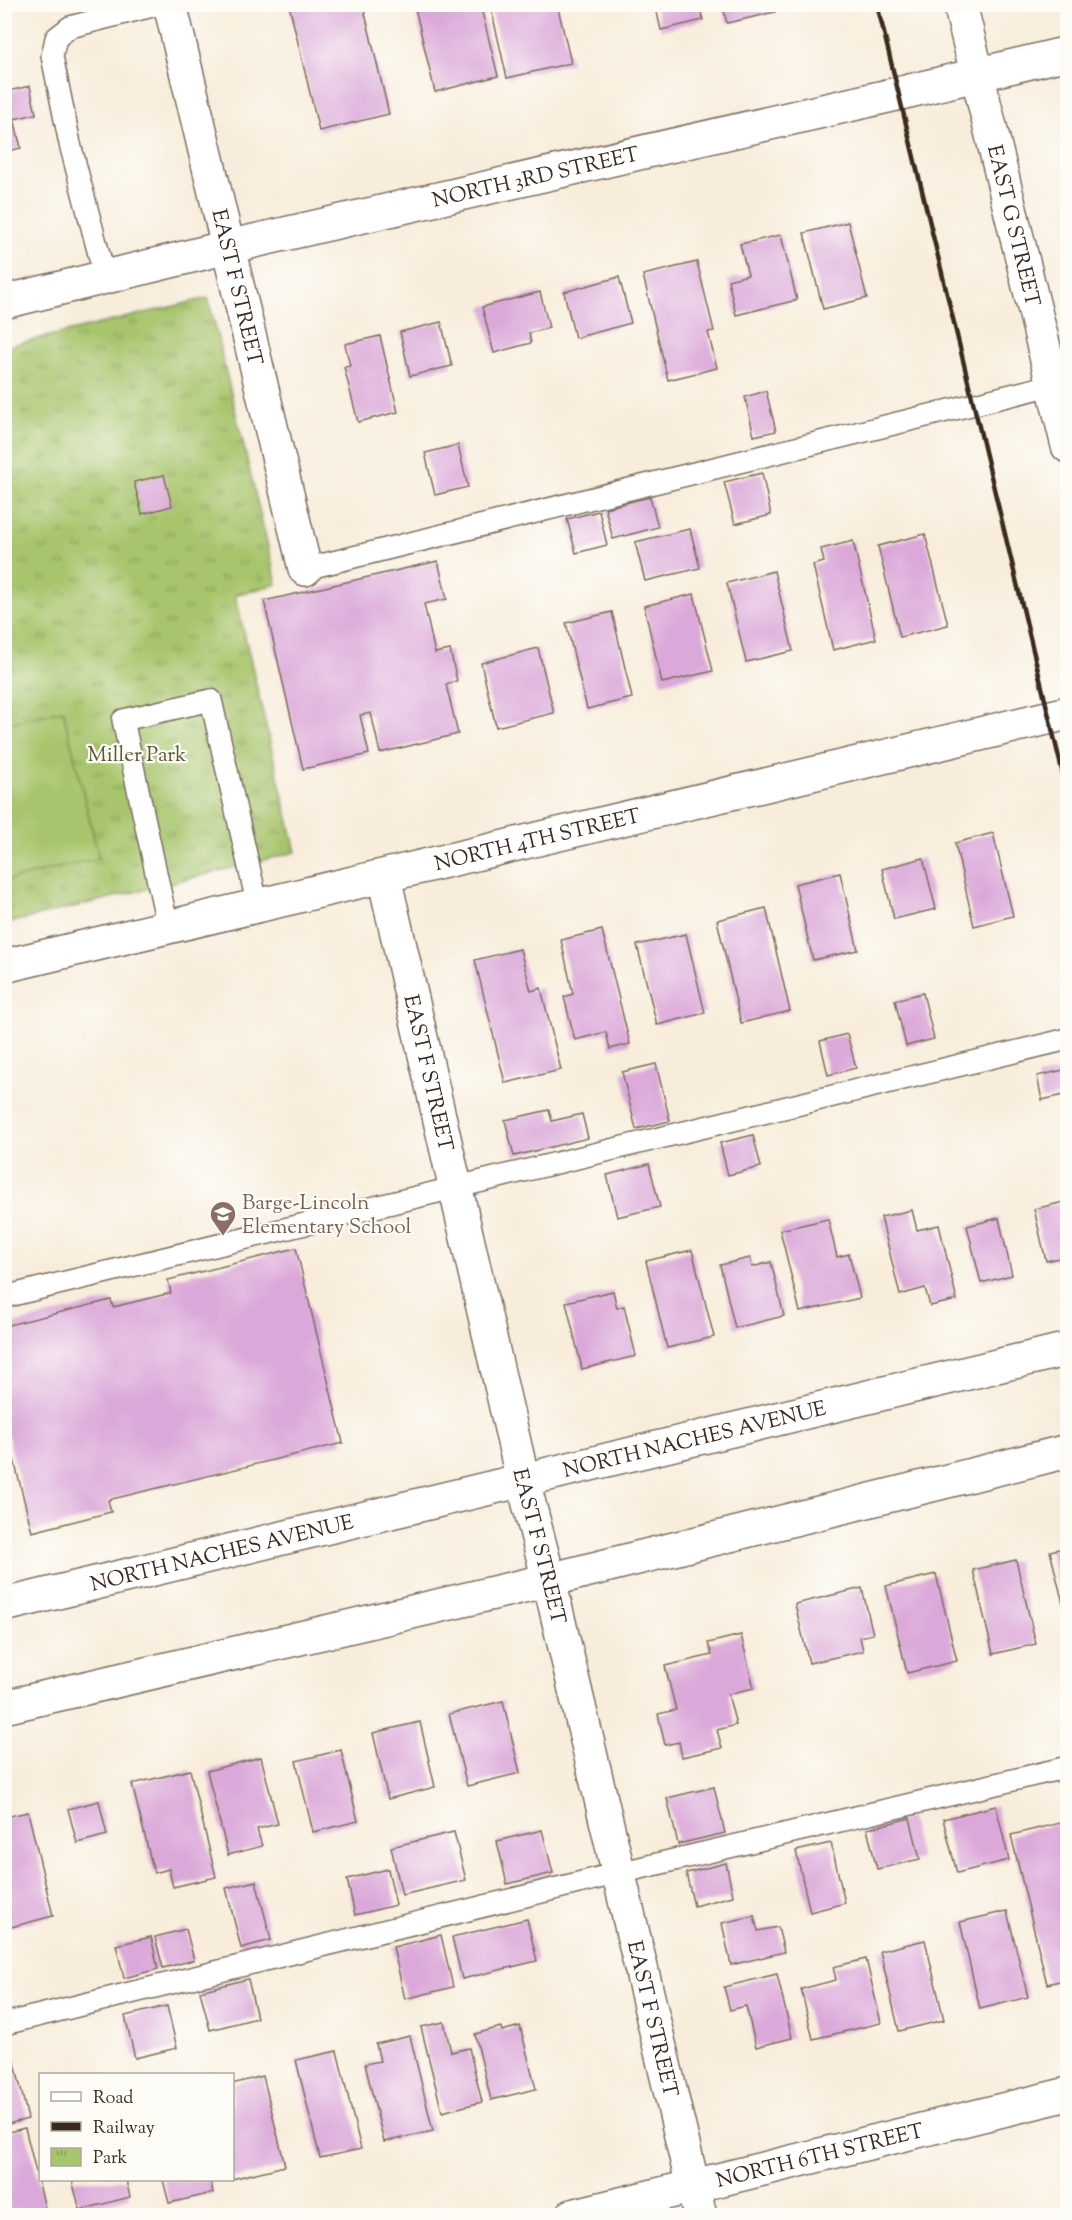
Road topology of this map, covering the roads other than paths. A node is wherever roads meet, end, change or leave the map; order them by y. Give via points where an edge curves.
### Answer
1 (160, 4) edge
2 (170, 4) edge
3 (960, 4) edge
4 (1068, 52) edge
5 (977, 74) junction
6 (228, 247) junction
7 (105, 277) junction
8 (4, 302) edge
9 (1060, 383) edge
10 (1068, 446) edge
11 (305, 569) joint
12 (1068, 713) edge
13 (384, 877) junction
14 (258, 907) junction
15 (168, 928) junction
16 (4, 966) edge
17 (1068, 1039) edge
18 (454, 1187) junction
19 (4, 1297) edge
20 (1068, 1349) edge
21 (1068, 1451) edge
22 (523, 1481) junction
23 (549, 1580) junction
24 (4, 1605) edge
25 (4, 1707) edge
26 (1068, 1767) edge
27 (618, 1873) junction
28 (4, 2024) edge
29 (1068, 2094) edge
30 (697, 2201) edge
31 (572, 2216) edge

1 - 7 lane via 70,27 56,38 52,56 70,144
2 - 6 street, EAST F STREET
3 - 5 street, EAST G STREET
4 - 5 street, NORTH 3RD STREET
5 - 6 street, NORTH 3RD STREET
5 - 9 street, EAST G STREET
6 - 7 street, NORTH 3RD STREET
6 - 11 street, EAST F STREET
7 - 8 street, NORTH 3RD STREET
9 - 10 street, EAST G STREET
9 - 11 lane
12 - 13 street, NORTH 4TH STREET
13 - 14 street, NORTH 4TH STREET
13 - 18 street, EAST F STREET
14 - 15 street, NORTH 4TH STREET
14 - 15 lane via 211,700 123,720
15 - 16 street, NORTH 4TH STREET
17 - 18 lane
18 - 19 lane
18 - 22 street, EAST F STREET
20 - 22 street, NORTH NACHES AVENUE
21 - 23 street
22 - 23 street, EAST F STREET
22 - 24 street, NORTH NACHES AVENUE
23 - 25 street
23 - 27 street, EAST F STREET
26 - 27 lane
27 - 28 lane
27 - 30 street, EAST F STREET
29 - 30 street, NORTH 6TH STREET
30 - 31 street, NORTH 6TH STREET

